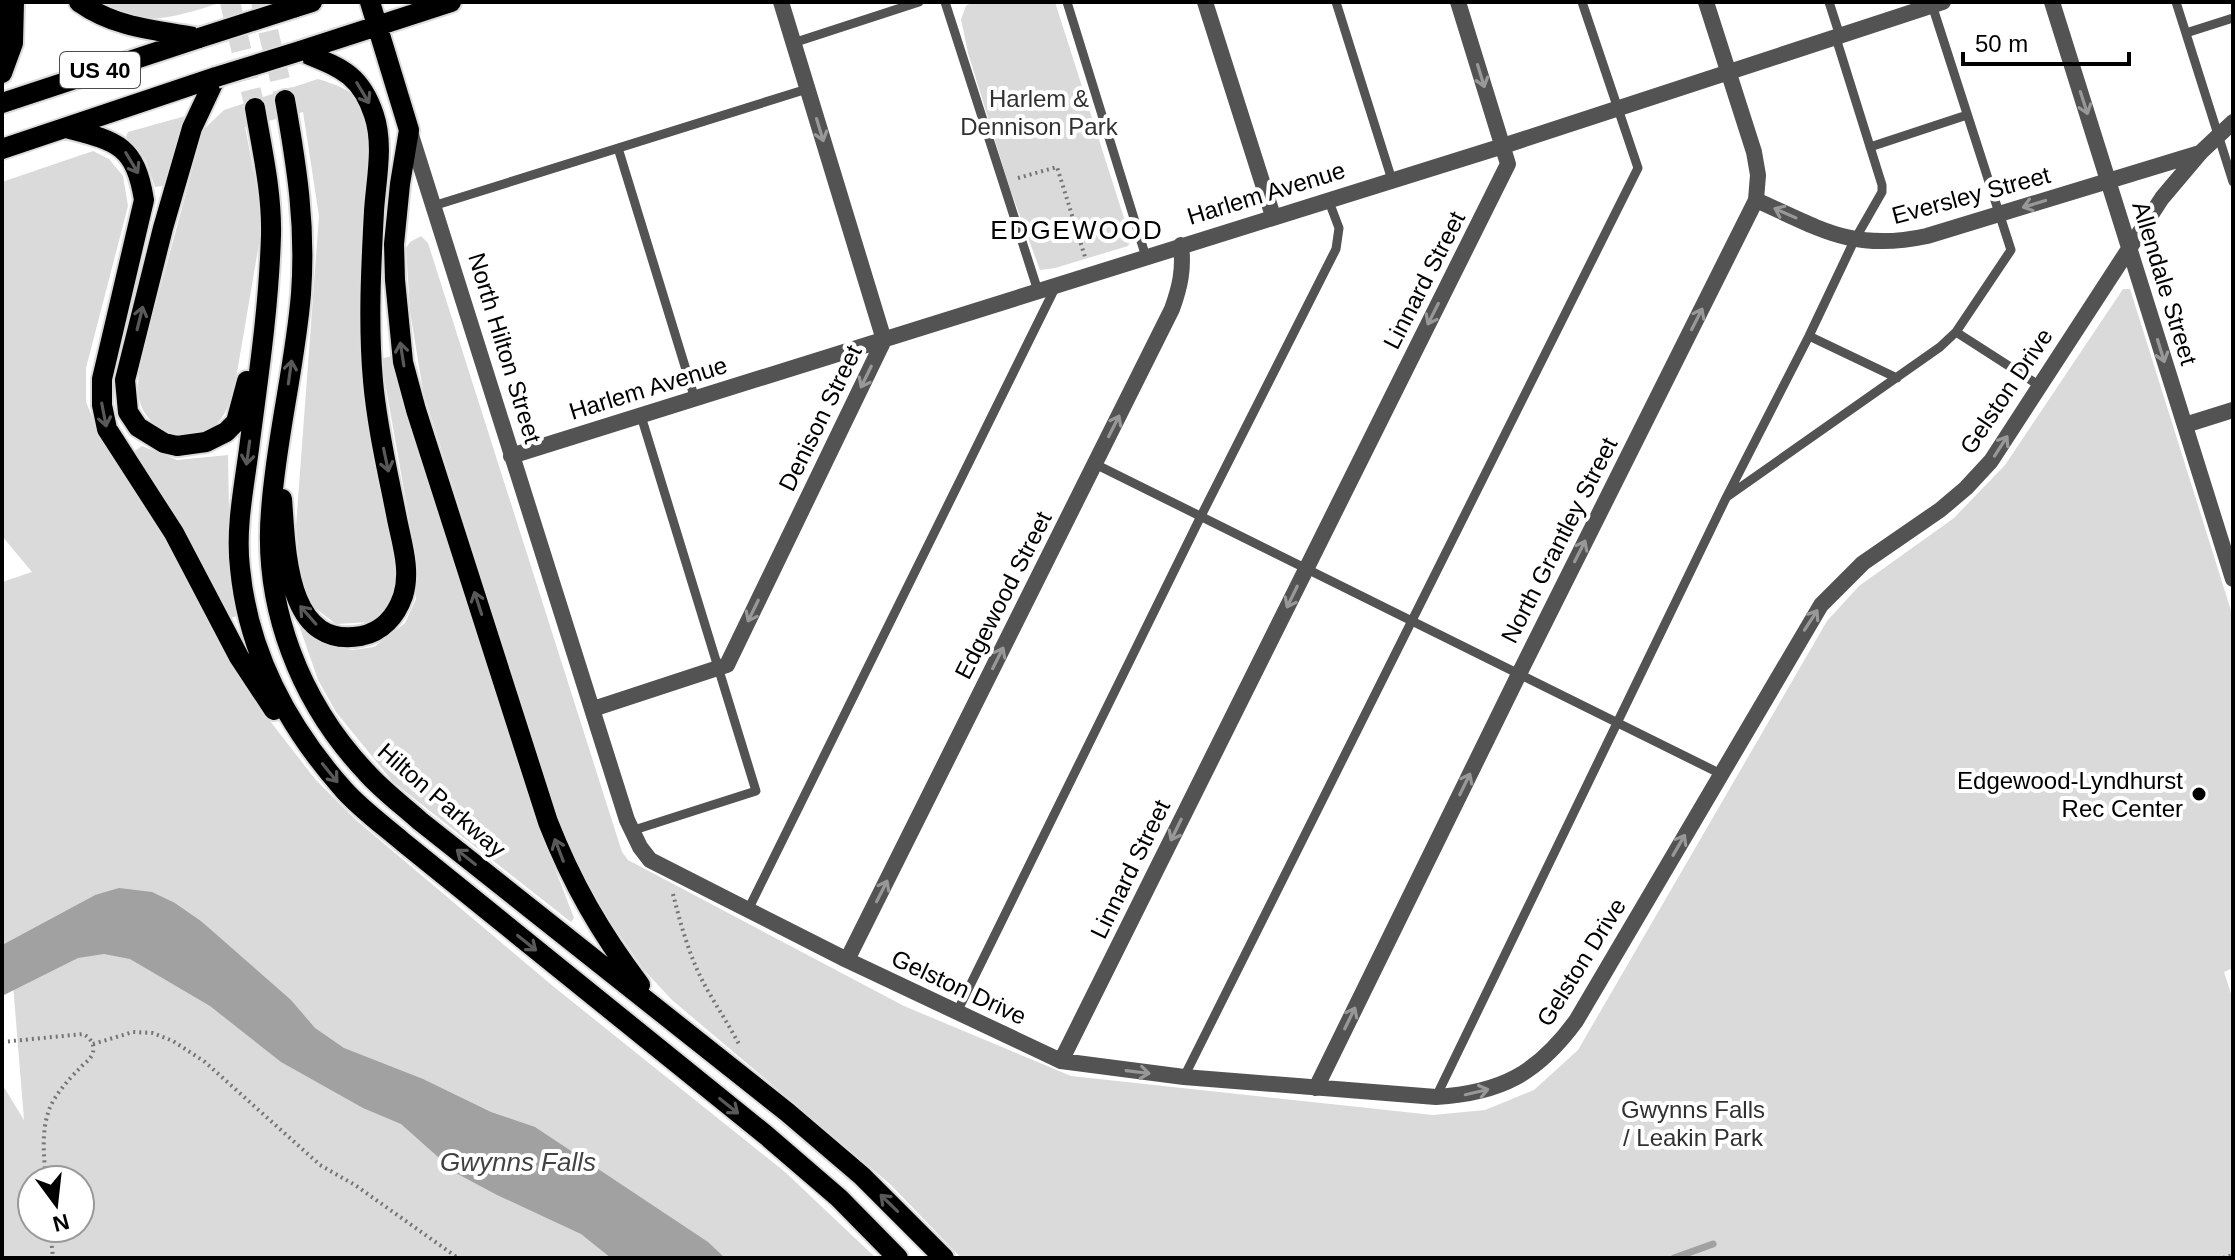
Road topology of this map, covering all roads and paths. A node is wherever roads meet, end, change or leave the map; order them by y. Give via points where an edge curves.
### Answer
1 (14, 2) edge
2 (79, 2) edge
3 (370, 2) edge
4 (451, 2) edge
5 (781, 2) edge
6 (919, 2) edge
7 (945, 2) edge
8 (1067, 2) edge
9 (1205, 2) edge
10 (1336, 2) edge
11 (1458, 2) edge
12 (1582, 2) edge
13 (1706, 2) edge
14 (1829, 2) edge
15 (2052, 2) edge
16 (2176, 2) edge
17 (1935, 3) edge
18 (303, 5) edge
19 (2233, 18) edge
20 (377, 25) junction
21 (2186, 33) junction
22 (1838, 37) junction
23 (199, 38) junction
24 (793, 43) junction
25 (300, 51) junction
26 (2, 73) edge
27 (1728, 73) junction
28 (216, 77) junction
29 (807, 89) junction
30 (285, 100) tunnel mouth
31 (2, 103) edge
32 (255, 108) tunnel mouth
33 (1617, 108) junction
34 (1967, 115) junction
35 (2233, 122) edge
36 (66, 128) junction
37 (409, 130) junction
38 (2218, 135) junction
39 (1503, 146) junction
40 (1870, 147) junction
41 (618, 148) junction
42 (2, 149) edge
43 (2200, 153) junction
44 (1392, 180) junction
45 (1008, 181) dead end
46 (2108, 181) junction
47 (2233, 182) edge
48 (1328, 199) junction
49 (1756, 200) junction
50 (433, 206) junction
51 (1999, 214) junction
52 (1273, 216) junction
53 (1854, 241) junction
54 (1181, 245) junction
55 (2129, 249) junction
56 (1146, 257) junction
57 (1086, 259) dead end
58 (1056, 286) junction
59 (1038, 291) junction
60 (264, 320) junction
61 (1956, 332) junction
62 (1809, 336) junction
63 (884, 340) junction
64 (1897, 378) junction
65 (2040, 386) junction
66 (695, 399) junction
67 (2233, 410) edge
68 (641, 416) junction
69 (2185, 425) junction
70 (278, 449) junction
71 (511, 456) junction
72 (1095, 464) junction
73 (1726, 498) junction
74 (1201, 516) junction
75 (1306, 569) junction
76 (2233, 579) edge
77 (1413, 622) junction
78 (718, 668) junction
79 (1519, 674) junction
80 (593, 709) junction
81 (1617, 722) junction
82 (309, 747) junction
83 (1721, 774) junction
84 (631, 831) junction
85 (675, 872) junction
86 (748, 910) junction
87 (847, 960) junction
88 (659, 1010) junction
89 (956, 1014) junction
90 (2, 1042) edge
91 (93, 1044) junction
92 (745, 1056) dead end
93 (1061, 1061) junction
94 (1184, 1077) junction
95 (1316, 1088) junction
96 (1436, 1097) junction
97 (45, 1164) edge
98 (2233, 1255) edge
99 (458, 1258) edge
100 (898, 1258) edge
101 (944, 1258) edge
102 (2223, 1258) edge

1 - 26 main road via 13,43
2 - 23 main road via 126,26
3 - 20 main road, North Hilton Street
4 - 20 main road, US 40
5 - 24 street, Denison Street
6 - 24 lane
7 - 59 lane
8 - 56 lane
9 - 52 street
10 - 44 lane
11 -> 39 street, Linnard Street
12 - 33 lane
13 - 27 street, North Grantley Street
14 - 22 lane
15 -> 46 street, Allendale Street
16 - 21 lane
17 - 22 street, Harlem Avenue
17 - 34 lane
18 - 23 main road, US 40, bridge
19 - 21 lane
20 - 25 main road, US 40
20 - 37 main road, North Hilton Street
21 - 38 lane
22 - 27 street, Harlem Avenue
22 - 40 lane
23 - 31 main road, US 40
24 - 29 street, Denison Street
25 - 28 main road, US 40, bridge
25 -> 70 main road via 348,72 361,86 379,134 370,344 406,574 399,608 374,632 340,636 323,630 299,605 287,558
27 - 33 street, Harlem Avenue
27 - 49 street, North Grantley Street via 1754,152
28 - 36 main road, US 40
60 -> 28 main road via 236,422 226,432 206,442 177,446 138,427 128,412 129,360 183,154
29 - 41 lane
29 -> 63 street, Denison Street
70 -> 30 main road, Hilton Parkway via 301,296 303,231
32 - 60 main road via 271,234
33 - 39 street, Harlem Avenue
33 - 77 lane via 1638,168
34 - 40 lane
34 - 51 lane
35 - 38 street, Gelston Drive
36 - 42 main road, US 40
36 -> 82 main road via 109,139 122,148 137,170 144,200 102,379 107,429 174,533 257,686
37 - 50 street, North Hilton Street
88 -> 37 main road via 596,925 565,866 416,410 403,362 394,244
38 - 43 street, Gelston Drive
38 - 47 lane
39 - 44 street, Harlem Avenue
39 -> 75 street, Linnard Street via 1508,164
40 - 53 lane via 1882,192
41 - 50 lane
41 - 66 lane
43 - 46 street, Eversley Street
43 - 55 street, Gelston Drive
44 - 48 street, Harlem Avenue
45 - 57 path via 1057,167
46 -> 51 street, Eversley Street
46 - 55 street, Allendale Street
48 - 52 street, Harlem Avenue
48 - 74 lane via 1339,228 1336,249
53 -> 49 street, Eversley Street
79 -> 49 street, North Grantley Street
50 - 71 street, North Hilton Street
51 - 53 street, Eversley Street via 1906,240
51 - 61 lane via 2011,250
52 - 54 street, Harlem Avenue
53 - 62 lane
54 - 56 street, Harlem Avenue
72 -> 54 street, Edgewood Street via 1172,309 1184,266
55 - 65 street, Gelston Drive
55 -> 69 street, Allendale Street
56 - 58 street, Harlem Avenue
58 - 59 street, Harlem Avenue
58 - 86 lane
59 - 63 street, Harlem Avenue
60 -> 82 main road via 240,506 239,565 258,652 279,701
61 - 64 lane
61 - 65 lane
62 - 64 lane
62 - 73 lane
63 - 66 street, Harlem Avenue
63 -> 78 street, Denison Street via 727,665
64 - 73 lane
83 -> 65 street, Gelston Drive via 1821,605 1863,563 1966,488 1991,461
66 - 68 street, Harlem Avenue
67 - 69 street
68 - 71 street, Harlem Avenue
68 - 78 lane
69 - 76 street, Allendale Street
88 -> 70 main road, Hilton Parkway via 420,821 367,773 332,731 287,644 275,602 270,512
71 - 80 street, North Hilton Street
72 - 74 lane
87 -> 72 street, Edgewood Street
73 - 81 lane
74 - 75 lane
74 - 89 lane
75 - 77 lane
75 -> 93 street, Linnard Street
77 - 79 lane
77 - 94 lane
78 - 80 street
78 - 84 lane via 756,791
79 - 81 lane
95 -> 79 street, North Grantley Street
80 - 84 street, Gelston Drive
81 - 83 lane
81 - 96 lane
82 -> 100 main road via 345,792 391,832 767,1136
96 -> 83 street, Gelston Drive via 1495,1088 1559,1044
84 - 85 street, Gelston Drive via 650,860
85 - 86 street, Gelston Drive
85 - 92 path via 672,888 690,948 706,989
86 - 87 street, Gelston Drive
87 - 89 street, Gelston Drive
101 -> 88 main road, Hilton Parkway via 862,1176
89 - 93 street, Gelston Drive
90 - 91 path via 83,1034
91 - 97 path via 91,1058 49,1109
91 - 99 path via 133,1032 173,1041 205,1062 320,1165
93 -> 94 street, Gelston Drive
94 - 95 street, Gelston Drive
95 - 96 street, Gelston Drive
98 - 102 path

